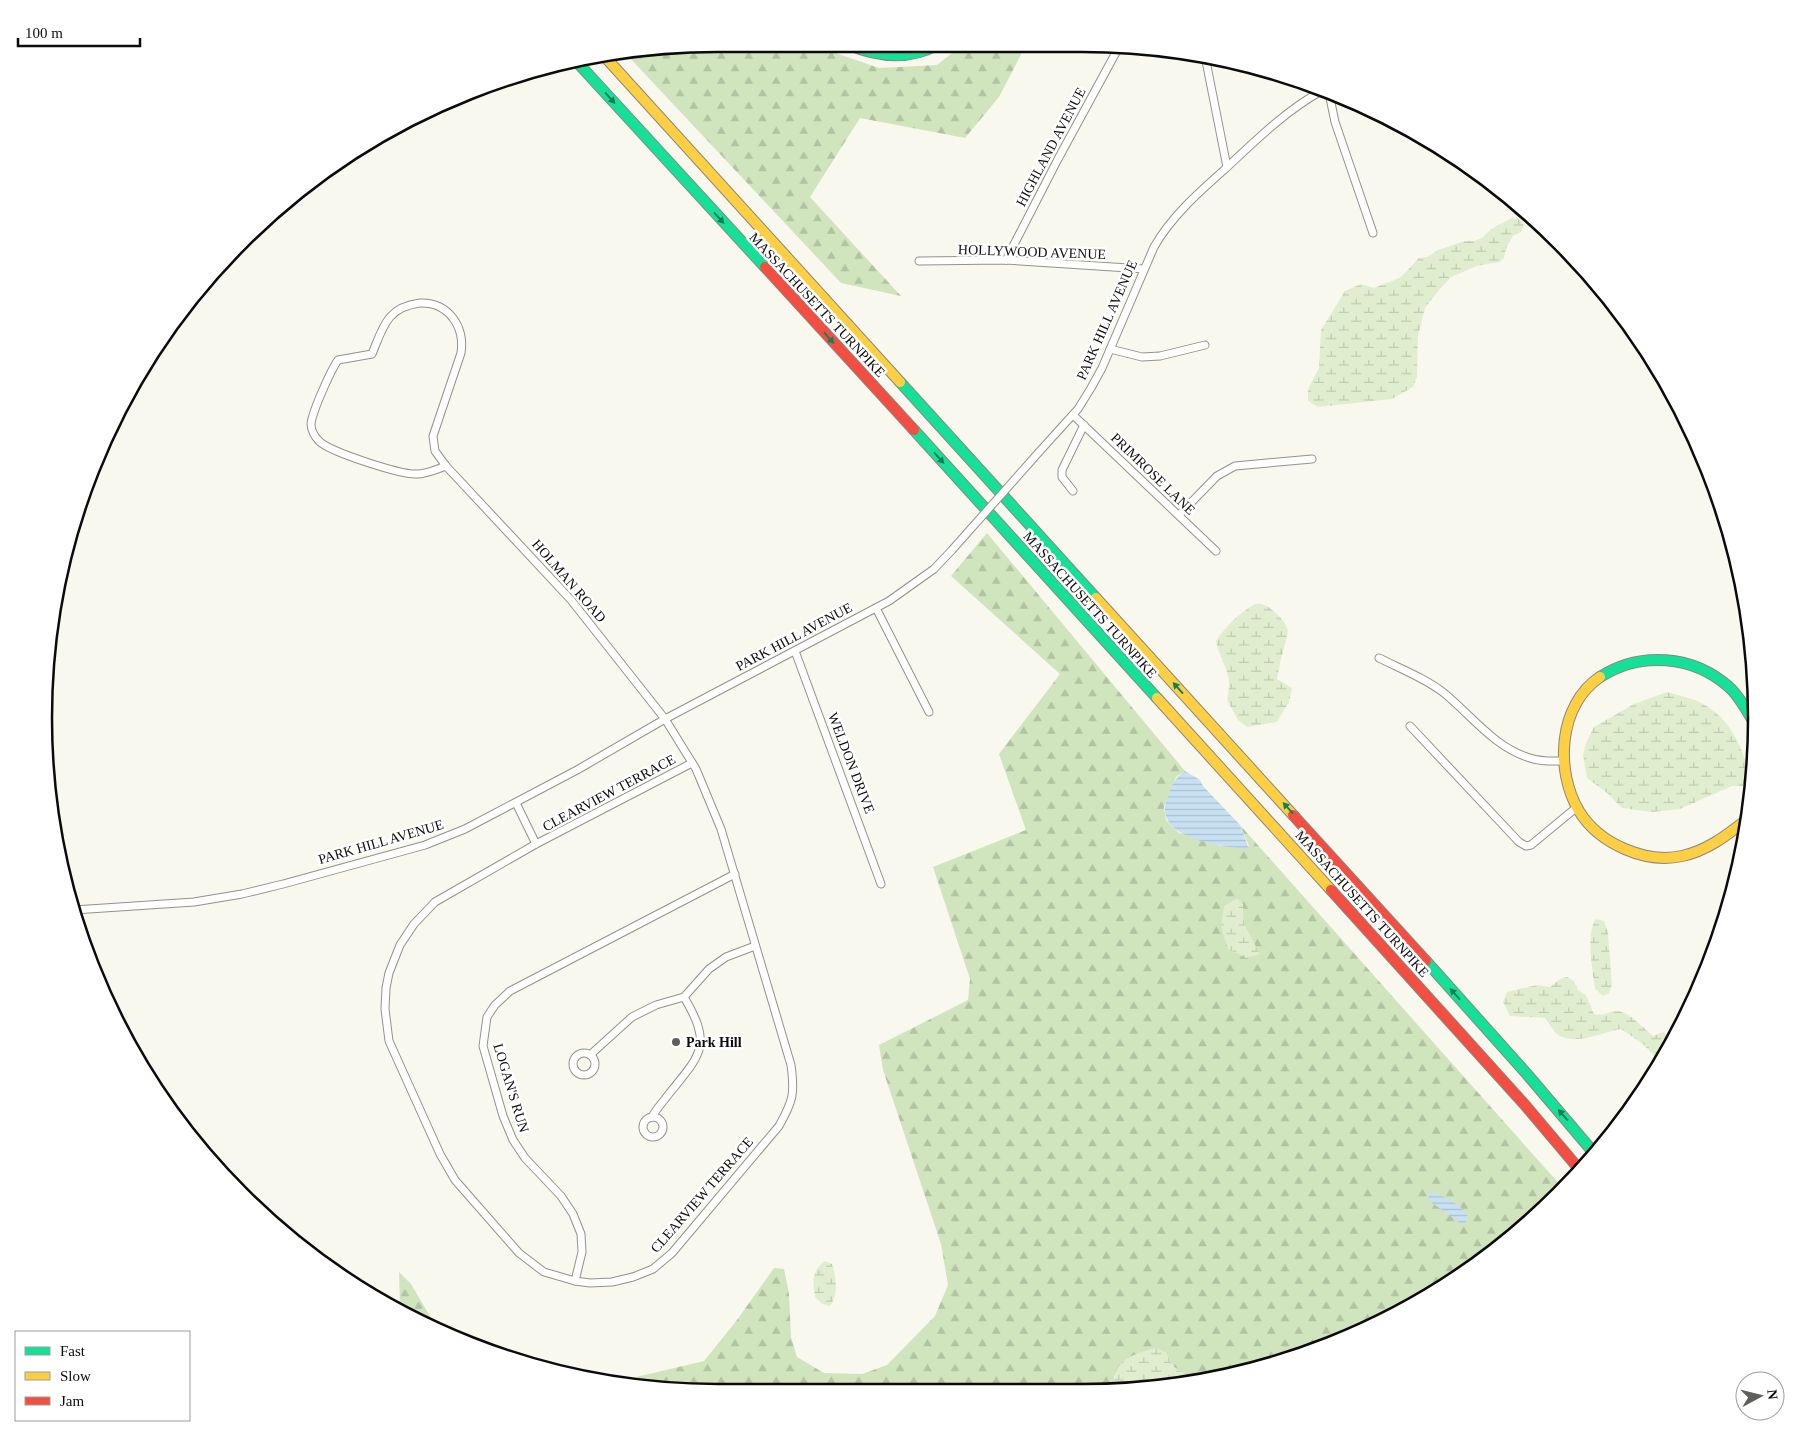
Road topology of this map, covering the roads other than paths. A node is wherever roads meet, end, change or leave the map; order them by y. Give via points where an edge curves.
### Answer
1 (863, 52) edge
2 (919, 52) edge
3 (1115, 54) edge
4 (609, 62) edge
5 (1207, 64) edge
6 (581, 67) edge
7 (1315, 95) edge
8 (1331, 101) edge
9 (1226, 167) junction
10 (1373, 233) dead end
11 (1006, 260) junction
12 (918, 261) dead end
13 (1144, 269) junction
14 (1206, 346) dead end
15 (1110, 349) junction
16 (1073, 415) junction
17 (1084, 425) junction
18 (1312, 458) dead end
19 (446, 466) junction
20 (1073, 491) dead end
21 (1179, 515) junction
22 (1216, 551) dead end
23 (876, 608) junction
24 (796, 651) junction
25 (1380, 658) dead end
26 (929, 712) dead end
27 (1748, 714) edge
28 (665, 719) junction
29 (1410, 726) dead end
30 (1564, 761) junction
31 (692, 763) junction
32 (516, 803) junction
33 (1577, 807) junction
34 (1739, 825) edge
35 (536, 844) junction
36 (735, 874) junction
37 (881, 884) dead end
38 (81, 910) edge
39 (755, 946) junction
40 (684, 997) junction
41 (590, 1055) dead end
42 (652, 1117) dead end
43 (1590, 1147) edge
44 (1575, 1165) edge
45 (575, 1281) junction

1 - 2 main road via 897,56
3 - 11 street, HIGHLAND AVENUE
43 -> 4 main road, MASSACHUSETTS TURNPIKE via 1387,918
5 - 9 street
6 -> 44 main road, MASSACHUSETTS TURNPIKE via 1441,1011
7 - 9 street, PARK HILL AVENUE via 1283,116
8 - 10 street
9 - 13 street, PARK HILL AVENUE via 1166,228
11 - 12 street, HOLLYWOOD AVENUE
11 - 13 street, HOLLYWOOD AVENUE
13 - 15 street, PARK HILL AVENUE
14 - 15 street via 1142,357
15 - 16 street, PARK HILL AVENUE
16 - 17 street, PRIMROSE LANE
16 - 23 street, PARK HILL AVENUE, bridge via 937,566
17 - 20 street via 1062,470 1062,477
17 - 21 street, PRIMROSE LANE
18 - 21 street via 1235,466 1217,476
19 - 19 street, HOLMAN ROAD via 415,474 378,466 320,442 311,424 338,360 372,354 387,319 397,310 411,305 439,305 453,319 461,336 461,353 433,436 435,451
19 - 28 street, HOLMAN ROAD via 571,600
21 - 22 street, PRIMROSE LANE
23 - 24 street, PARK HILL AVENUE
23 - 26 street
24 - 28 street, PARK HILL AVENUE
24 - 37 street, WELDON DRIVE
25 - 30 street via 1444,693 1510,749 1530,758
27 - 30 main road via 1730,688 1702,670 1661,659 1628,662 1606,671 1582,694 1567,725
28 - 31 street, CLEARVIEW TERRACE
28 - 32 street, PARK HILL AVENUE
29 - 33 street via 1526,846
30 - 33 main road
31 - 35 street, CLEARVIEW TERRACE
31 - 36 street, CLEARVIEW TERRACE via 721,829
32 - 35 street, CLEARVIEW TERRACE
32 - 38 street, PARK HILL AVENUE via 466,829 425,844 261,890 194,902
33 - 34 main road via 1592,827 1612,842 1642,856 1655,858 1683,856 1708,847
35 - 45 street, CLEARVIEW TERRACE via 434,902 414,924 400,945 389,974 385,1015 389,1041 455,1180 519,1254 544,1272
36 - 39 street, CLEARVIEW TERRACE
36 - 45 street, LOGAN'S RUN via 510,991 487,1017 483,1046 513,1140 525,1158 561,1196 581,1234 582,1252
39 - 40 street via 726,957 709,969
39 - 45 street, CLEARVIEW TERRACE via 791,1066 794,1084 790,1106 779,1126 672,1253 653,1269 612,1282
40 - 41 street via 656,1005 632,1017
40 - 42 street via 696,1018 702,1038 699,1051 694,1063

